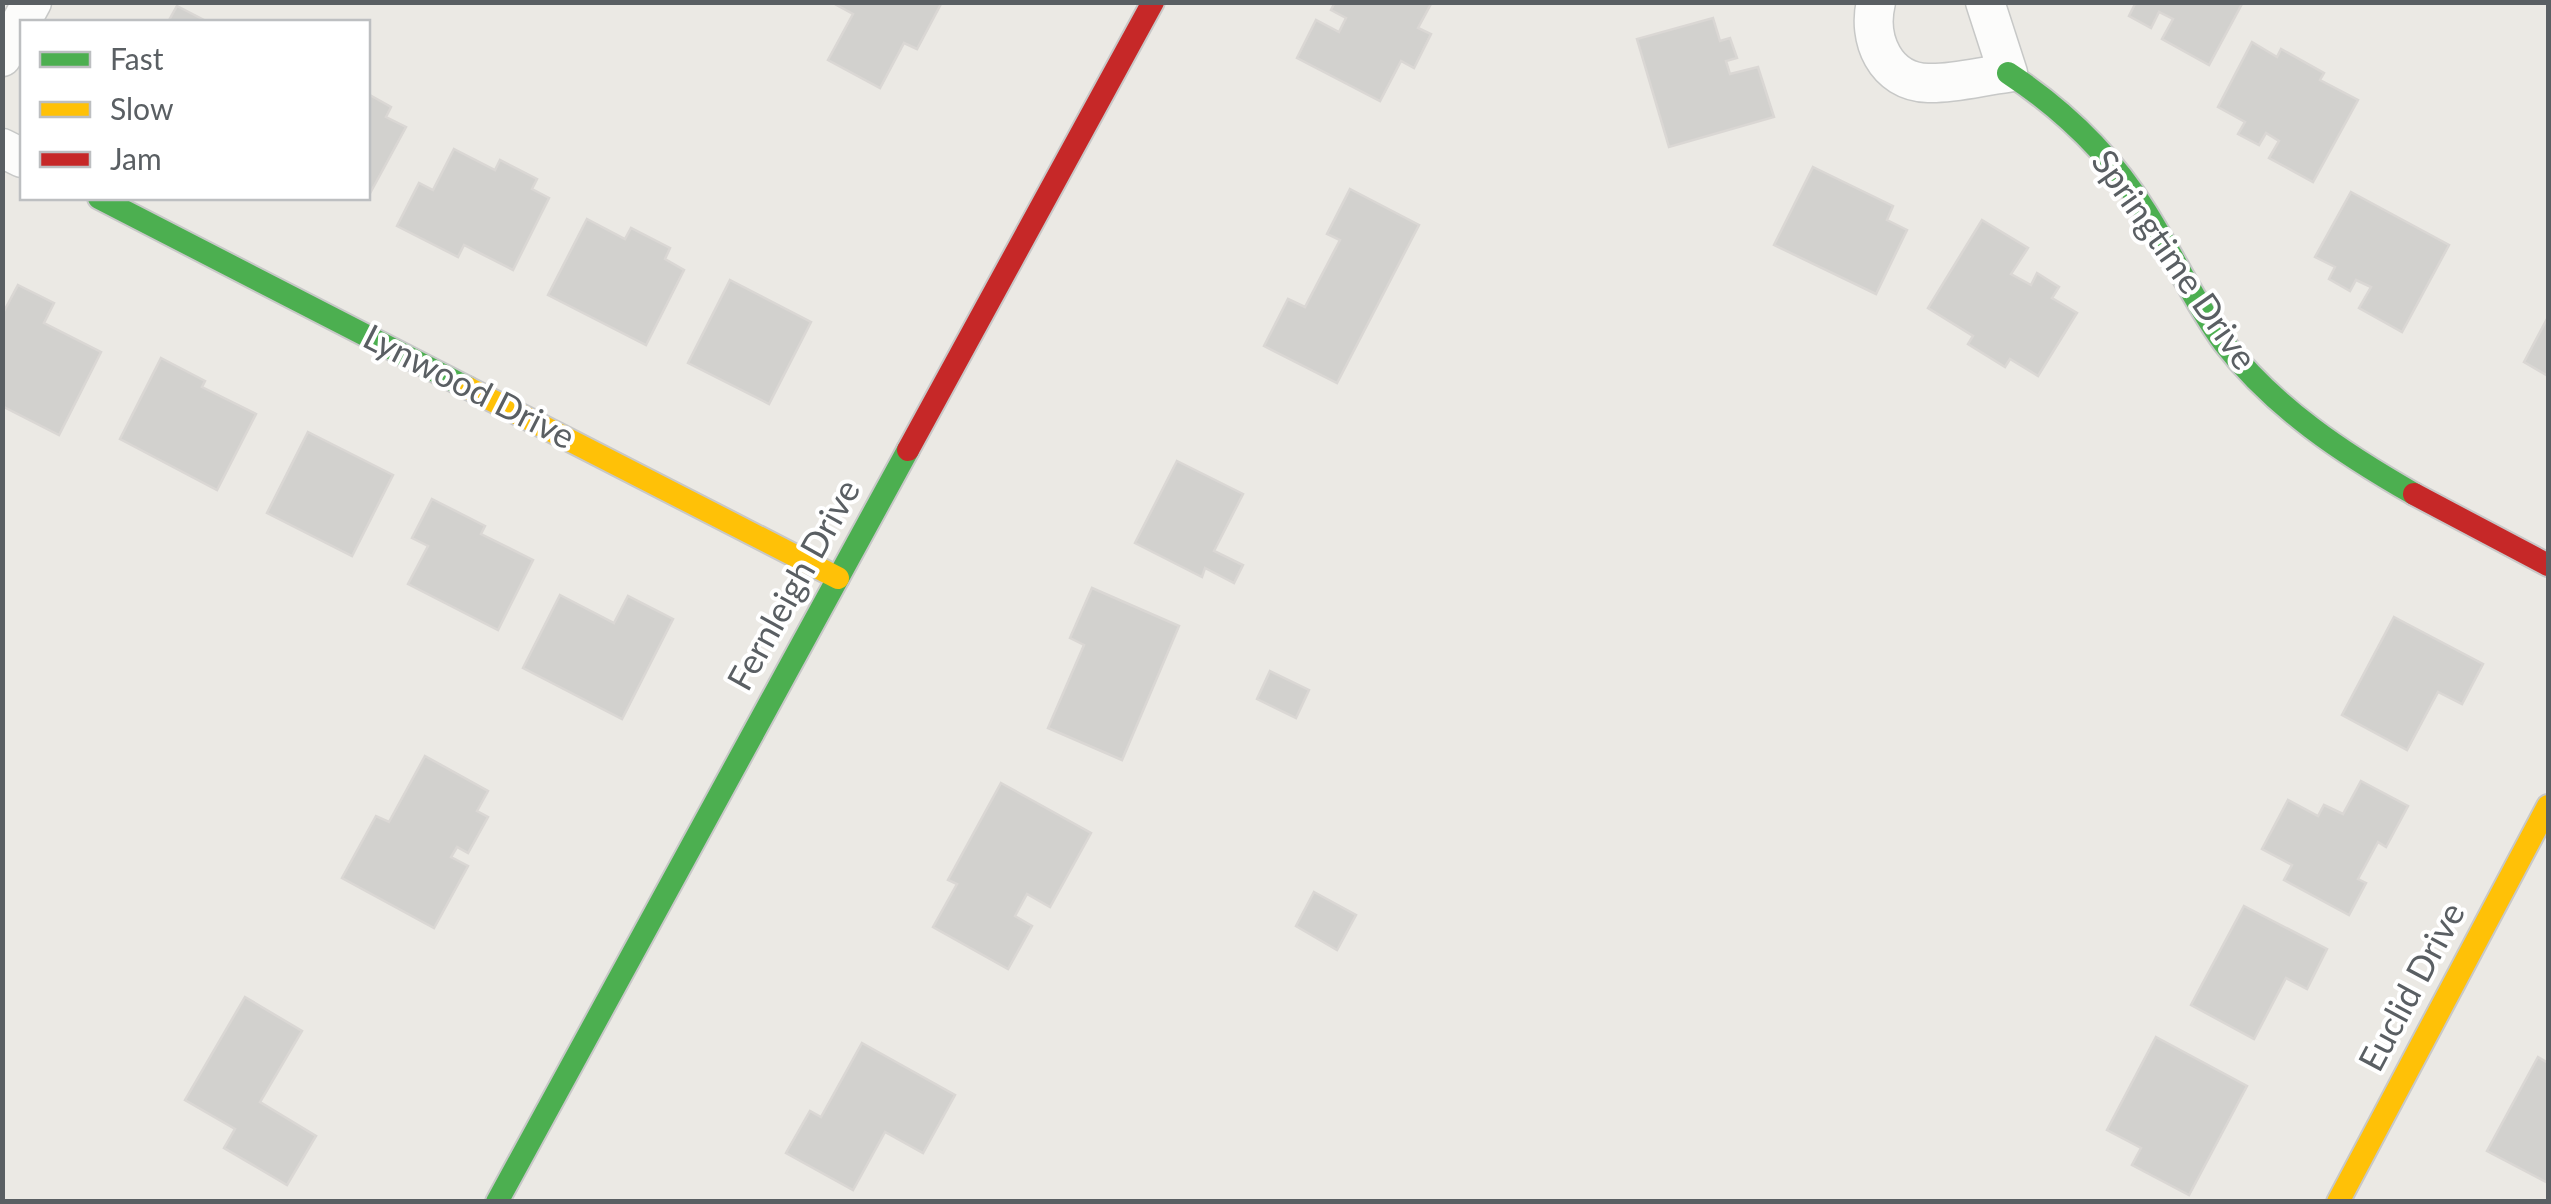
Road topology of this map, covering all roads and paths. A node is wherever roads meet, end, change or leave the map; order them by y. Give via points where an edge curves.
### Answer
1 (1153, 2) edge
2 (1876, 2) edge
3 (1984, 2) edge
4 (20, 24) edge
5 (2, 57) edge
6 (2008, 73) junction
7 (103, 200) edge
8 (2548, 565) edge
9 (838, 578) junction
10 (2548, 806) edge
11 (497, 1202) edge
12 (2338, 1202) edge

1 - 9 street, Fernleigh Drive
2 - 6 street via 1876,47 1906,77 1925,84
3 - 6 street
4 - 5 street
6 - 8 street, Springtime Drive via 2089,137 2132,190 2203,311 2271,396 2343,453
7 - 9 street, Lynwood Drive
9 - 11 street, Fernleigh Drive
10 - 12 street, Euclid Drive

